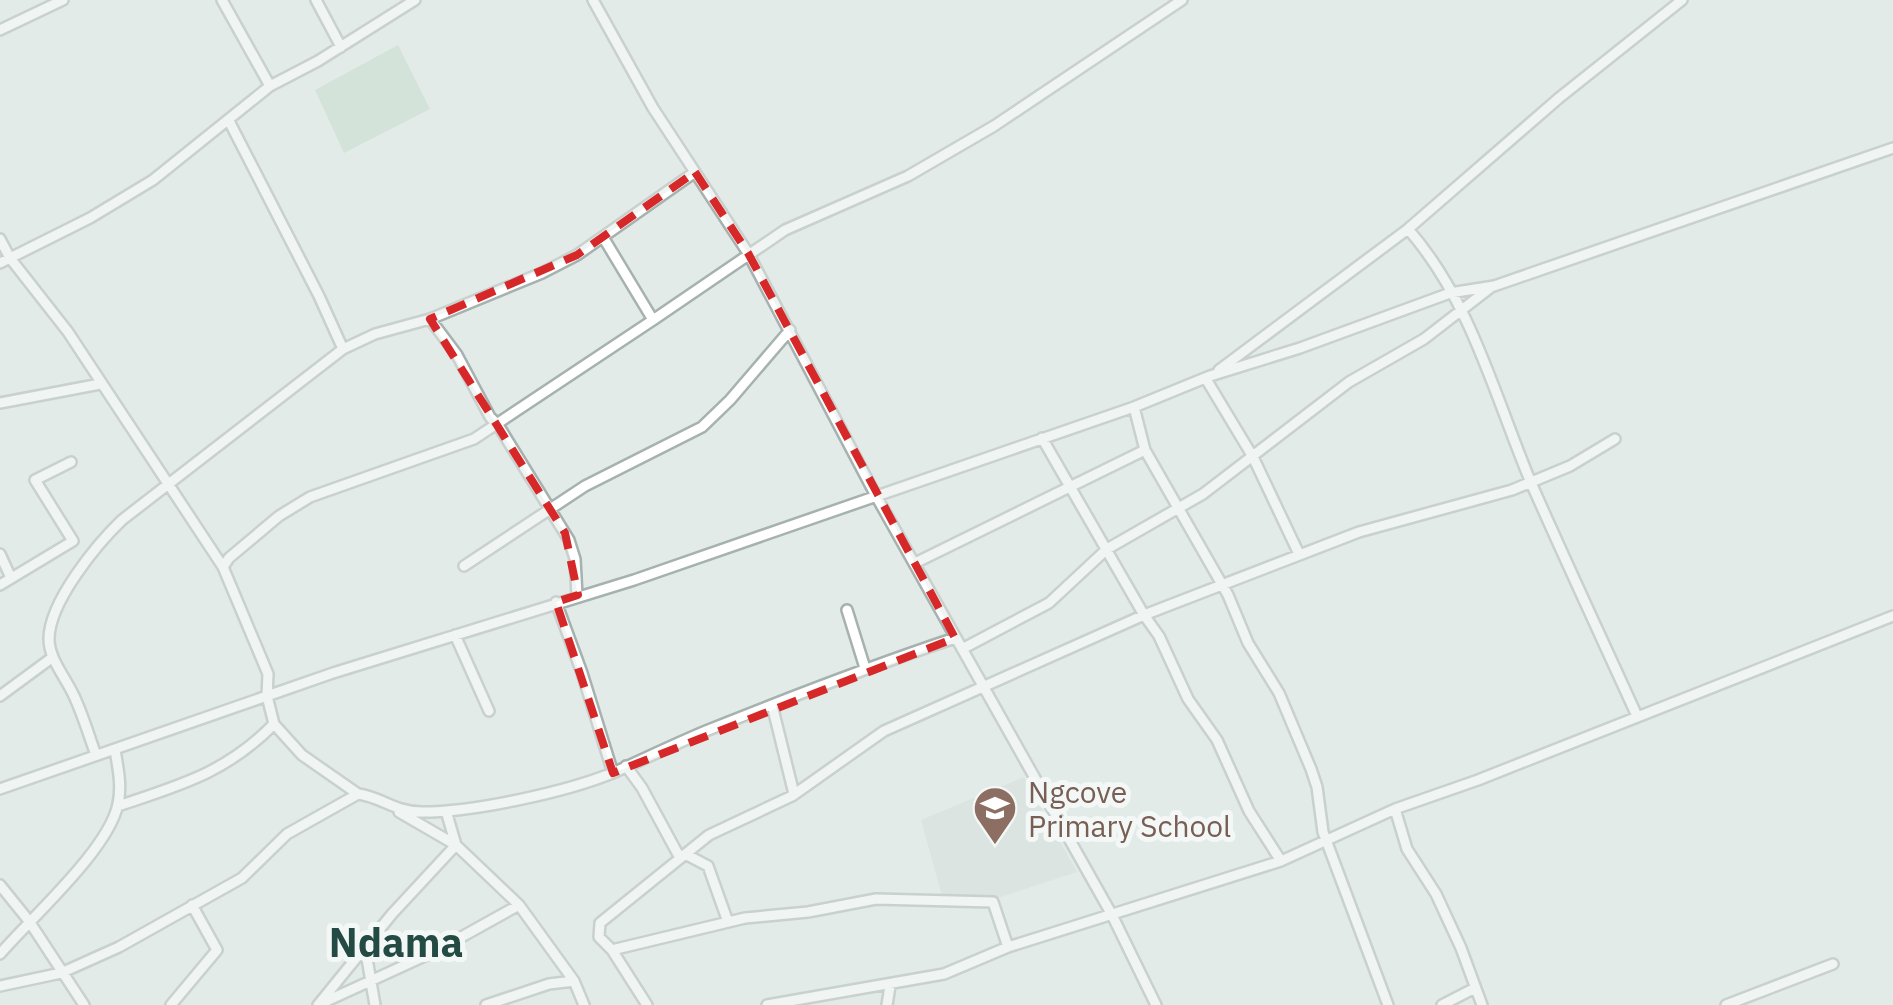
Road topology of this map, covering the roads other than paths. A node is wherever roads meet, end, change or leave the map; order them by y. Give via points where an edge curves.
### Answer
1 (63, 0) edge
2 (222, 0) edge
3 (316, 0) edge
4 (415, 0) edge
5 (592, 0) edge
6 (1182, 0) edge
7 (1682, 0) edge
8 (0, 30) edge
9 (341, 47) junction
10 (270, 86) junction
11 (229, 121) junction
12 (1893, 148) edge
13 (695, 172) junction
14 (1408, 230) junction
15 (603, 237) junction
16 (0, 239) edge
17 (748, 253) junction
18 (5, 261) edge
19 (1494, 286) junction
20 (1450, 293) junction
21 (1461, 308) junction
22 (430, 319) junction
23 (653, 320) junction
24 (790, 330) junction
25 (343, 349) junction
26 (1208, 378) junction
27 (100, 384) junction
28 (0, 403) edge
29 (1134, 408) junction
30 (498, 425) junction
31 (1042, 438) junction
32 (1615, 438) dead end
33 (1144, 450) junction
34 (1253, 457) junction
35 (72, 462) dead end
36 (1531, 482) junction
37 (168, 484) junction
38 (1068, 485) junction
39 (875, 494) junction
40 (1178, 508) junction
41 (550, 510) junction
42 (1108, 549) junction
43 (0, 554) edge
44 (1299, 554) junction
45 (915, 563) junction
46 (464, 566) dead end
47 (223, 568) junction
48 (11, 578) junction
49 (0, 585) edge
50 (1220, 585) junction
51 (577, 596) junction
52 (556, 602) junction
53 (847, 610) dead end
54 (1144, 615) junction
55 (1893, 616) edge
56 (456, 635) junction
57 (956, 638) junction
58 (962, 649) junction
59 (53, 657) junction
60 (866, 668) junction
61 (984, 689) junction
62 (0, 696) edge
63 (267, 696) junction
64 (772, 705) junction
65 (490, 711) dead end
66 (1637, 716) junction
67 (274, 724) junction
68 (115, 750) junction
69 (96, 756) junction
70 (626, 766) junction
71 (613, 772) junction
72 (0, 789) edge
73 (358, 794) junction
74 (794, 794) junction
75 (118, 806) junction
76 (1394, 810) junction
77 (396, 811) junction
78 (446, 811) junction
79 (1327, 840) junction
80 (456, 845) junction
81 (683, 856) junction
82 (1280, 861) junction
83 (0, 885) edge
84 (192, 905) junction
85 (519, 905) junction
86 (1112, 915) junction
87 (29, 921) junction
88 (728, 922) junction
89 (365, 947) junction
90 (1008, 947) junction
91 (612, 950) junction
92 (0, 954) edge
93 (1833, 964) dead end
94 (61, 973) junction
95 (371, 981) junction
96 (574, 981) junction
97 (0, 986) edge
98 (890, 986) junction
99 (1475, 988) junction
100 (810, 1000) edge
101 (84, 1005) edge
102 (171, 1005) edge
103 (376, 1005) edge
104 (486, 1005) edge
105 (584, 1005) edge
106 (647, 1005) edge
107 (767, 1005) edge
108 (887, 1005) edge
109 (1156, 1005) edge
110 (1388, 1005) edge
111 (1442, 1005) edge
112 (1482, 1005) edge
113 (1726, 1005) edge

1 - 8 street
2 - 10 street
3 - 9 street
4 - 9 street
5 - 13 street
6 - 17 street via 932,163 805,219
7 - 14 street
9 - 10 street
10 - 11 street
11 - 18 street via 152,180
11 - 25 street
12 - 19 street
13 - 15 street
13 - 17 street
14 - 20 street
14 - 26 street
15 - 22 street via 542,272
15 - 23 street
16 - 18 street
17 - 23 street
17 - 24 street
18 - 27 street via 68,332
19 - 20 street
19 - 21 street
20 - 21 street
20 - 26 street
21 - 34 street via 1424,339 1349,382
21 - 36 street
22 - 25 street
22 - 30 street
23 - 30 street
24 - 39 street
24 - 41 street via 702,427
25 - 37 street
26 - 29 street
26 - 34 street
27 - 28 street
27 - 37 street
29 - 31 street
29 - 33 street
30 - 41 street
30 - 47 street via 450,449 310,497 269,524
31 - 38 street
31 - 39 street
32 - 36 street
33 - 38 street
33 - 40 street
34 - 40 street
34 - 44 street
35 - 48 street via 35,480 73,541
36 - 44 street
36 - 66 street
37 - 47 street
37 - 59 street via 85,560 48,638
38 - 42 street
38 - 45 street
39 - 45 street
39 - 51 street
40 - 42 street
40 - 50 street
41 - 46 street
41 - 51 street via 573,551
42 - 54 street
42 - 58 street via 1049,603
43 - 48 street
44 - 50 street
45 - 57 street
47 - 63 street via 268,674
48 - 49 street
50 - 54 street
50 - 79 street via 1315,779
51 - 52 street
52 - 56 street
52 - 71 street
53 - 60 street
54 - 61 street
54 - 82 street
55 - 66 street
56 - 63 street
56 - 65 street
57 - 58 street
57 - 60 street
58 - 61 street
59 - 62 street
59 - 69 street
60 - 64 street
61 - 74 street via 884,731
61 - 86 street
63 - 67 street
63 - 68 street
64 - 70 street
64 - 74 street
66 - 76 street
67 - 73 street via 302,755
67 - 75 street via 218,769
68 - 69 street
68 - 75 street
69 - 72 street
70 - 71 street
70 - 81 street
71 - 78 street
73 - 77 street
73 - 84 street via 304,822 242,878
74 - 81 street via 708,835
75 - 87 street via 109,832
76 - 79 street
76 - 99 street via 1406,849 1436,894
77 - 78 street
77 - 80 street
78 - 80 street
79 - 82 street
79 - 110 street
80 - 85 street
80 - 89 street
81 - 88 street via 708,866
81 - 91 street via 600,923 599,938
82 - 86 street
83 - 87 street
84 - 94 street
84 - 102 street via 216,950
85 - 95 street
85 - 96 street
86 - 90 street
86 - 109 street
87 - 92 street
87 - 94 street
88 - 90 street via 876,899 990,901
88 - 91 street
89 - 95 street
89 - 95 street via 318,1005
90 - 98 street via 944,974
91 - 106 street
93 - 113 street
94 - 97 street
94 - 101 street
95 - 103 street
96 - 104 street
96 - 105 street
98 - 100 street
98 - 108 street
99 - 111 street
99 - 112 street
100 - 107 street

